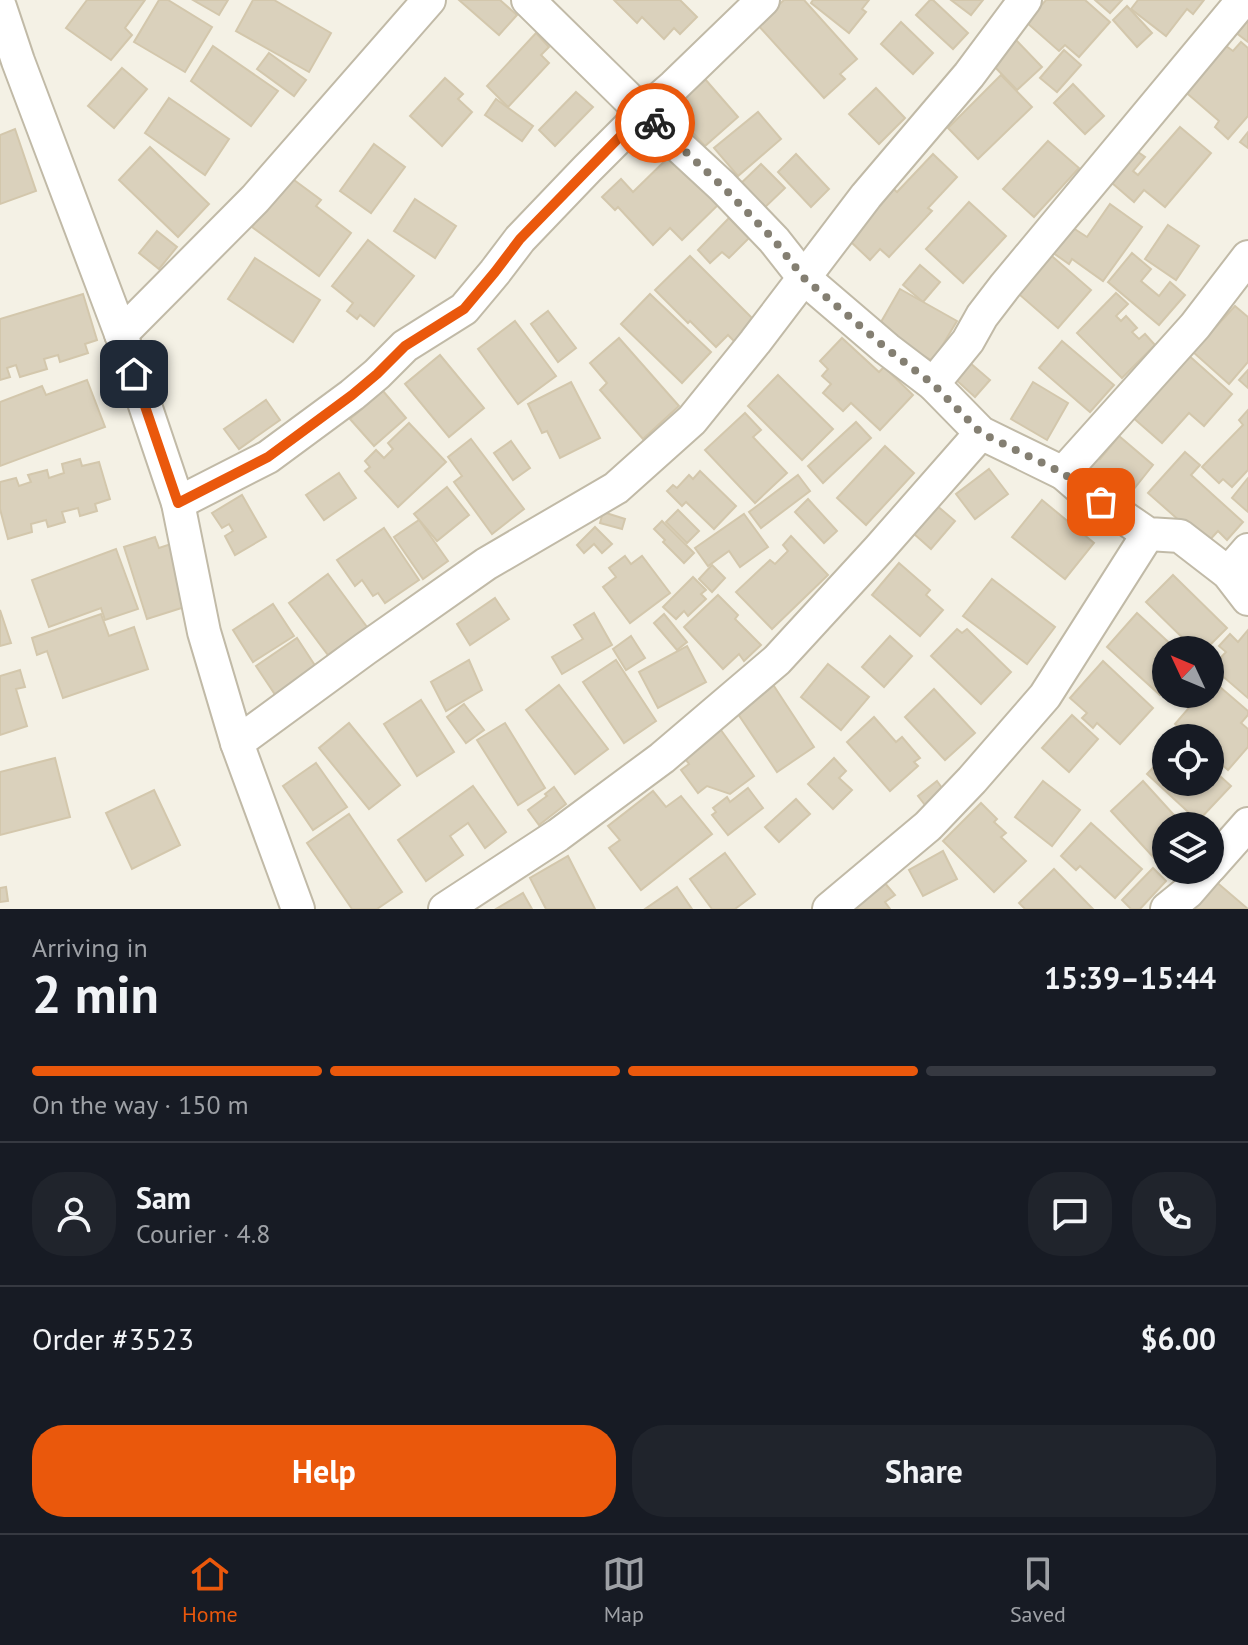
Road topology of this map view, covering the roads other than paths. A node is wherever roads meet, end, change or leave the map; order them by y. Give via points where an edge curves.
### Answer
1 (13, 0) edge
2 (429, 0) edge
3 (528, 0) edge
4 (763, 0) edge
5 (1025, 0) edge
6 (1243, 0) edge
7 (0, 6) edge
8 (9, 64) edge
9 (643, 113) junction
10 (1248, 257) edge
11 (804, 278) junction
12 (121, 334) junction
13 (933, 384) junction
14 (981, 433) junction
15 (1063, 473) junction
16 (178, 503) junction
17 (1148, 534) junction
18 (1238, 562) edge
19 (1248, 599) edge
20 (237, 743) junction
21 (1248, 824) edge
22 (1224, 851) edge
23 (1195, 884) edge
24 (298, 909) edge
25 (445, 909) edge
26 (829, 909) edge
27 (1167, 909) edge

1 - 7 street
2 - 12 street via 255,199
3 - 9 street
4 - 9 street
5 - 11 street
6 - 13 street via 1005,286
7 - 8 street
8 - 12 street
9 - 11 street via 722,186
9 - 16 street via 520,239 464,309 405,346 352,395 268,457
10 - 15 street via 1195,326
11 - 13 street
11 - 20 street via 692,420 616,488 486,564
12 - 16 street
13 - 14 street
14 - 15 street
14 - 25 street via 777,660 650,767
15 - 17 street
16 - 20 street via 204,632
17 - 18 street via 1180,536
17 - 26 street via 1045,696 928,826
18 - 19 street
20 - 24 street
21 - 22 street
23 - 27 street

